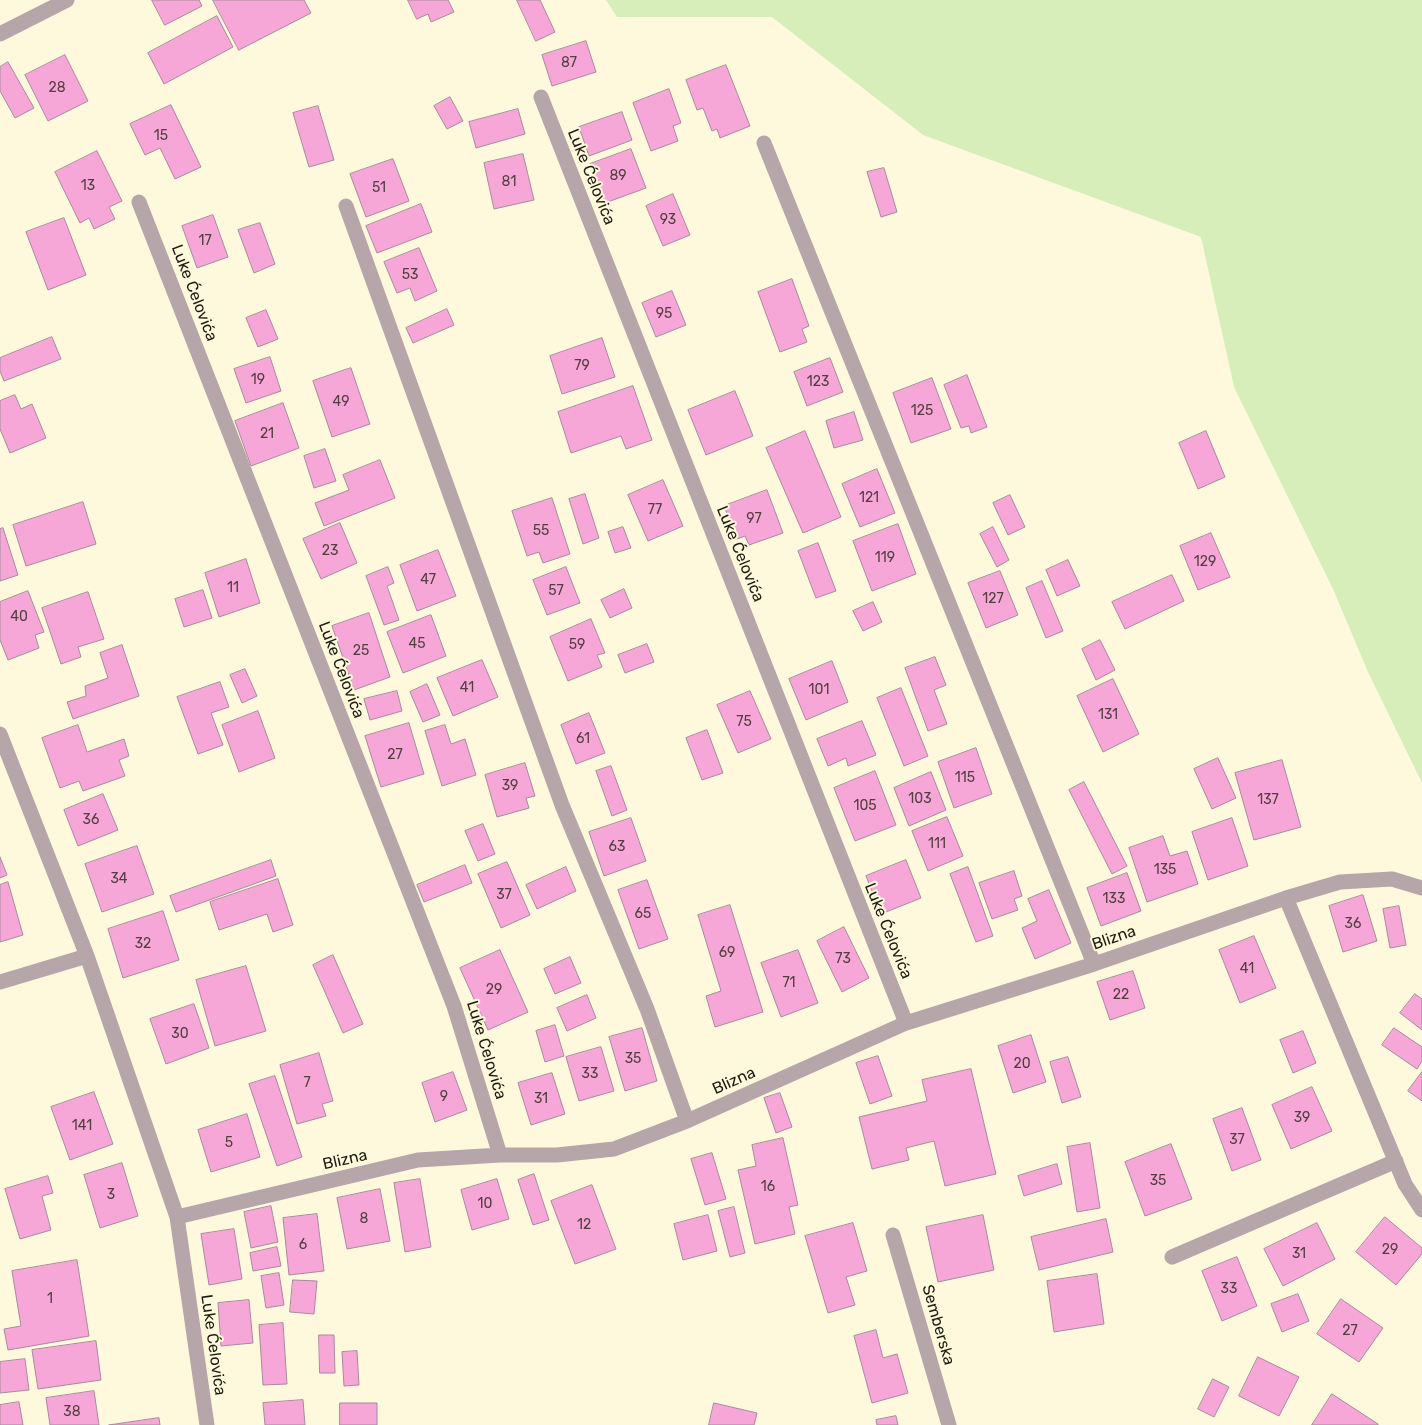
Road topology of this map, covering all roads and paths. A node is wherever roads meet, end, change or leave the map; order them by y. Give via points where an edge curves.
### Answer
1 (67, 0) edge
2 (0, 34) edge
3 (541, 98) dead end
4 (764, 143) dead end
5 (139, 202) dead end
6 (346, 206) dead end
7 (0, 734) edge
8 (1422, 888) edge
9 (1286, 898) junction
10 (87, 956) junction
11 (1094, 964) junction
12 (0, 982) edge
13 (906, 1023) junction
14 (687, 1121) junction
15 (500, 1155) junction
16 (1396, 1161) junction
17 (1422, 1210) edge
18 (178, 1217) junction
19 (893, 1235) dead end
20 (1172, 1257) dead end
21 (207, 1425) edge
22 (950, 1425) edge

1 - 2 street
3 - 13 street, Luke Ćelovića
4 - 11 street
5 - 15 street, Luke Ćelovića via 454,1006
6 - 14 street via 562,805 647,1009
7 - 10 street, Luke Ćelovića
8 - 9 street, Blizna via 1392,879 1340,882
9 - 11 street, Blizna
9 - 16 street
10 - 12 street
10 - 18 street, Luke Ćelovića
11 - 13 street, Blizna
13 - 14 street, Blizna
14 - 15 street, Blizna via 614,1149 557,1155
15 - 18 street, Blizna via 418,1160
16 - 17 street via 1405,1184
16 - 20 street
18 - 21 street, Luke Ćelovića
19 - 22 street, Semberska

